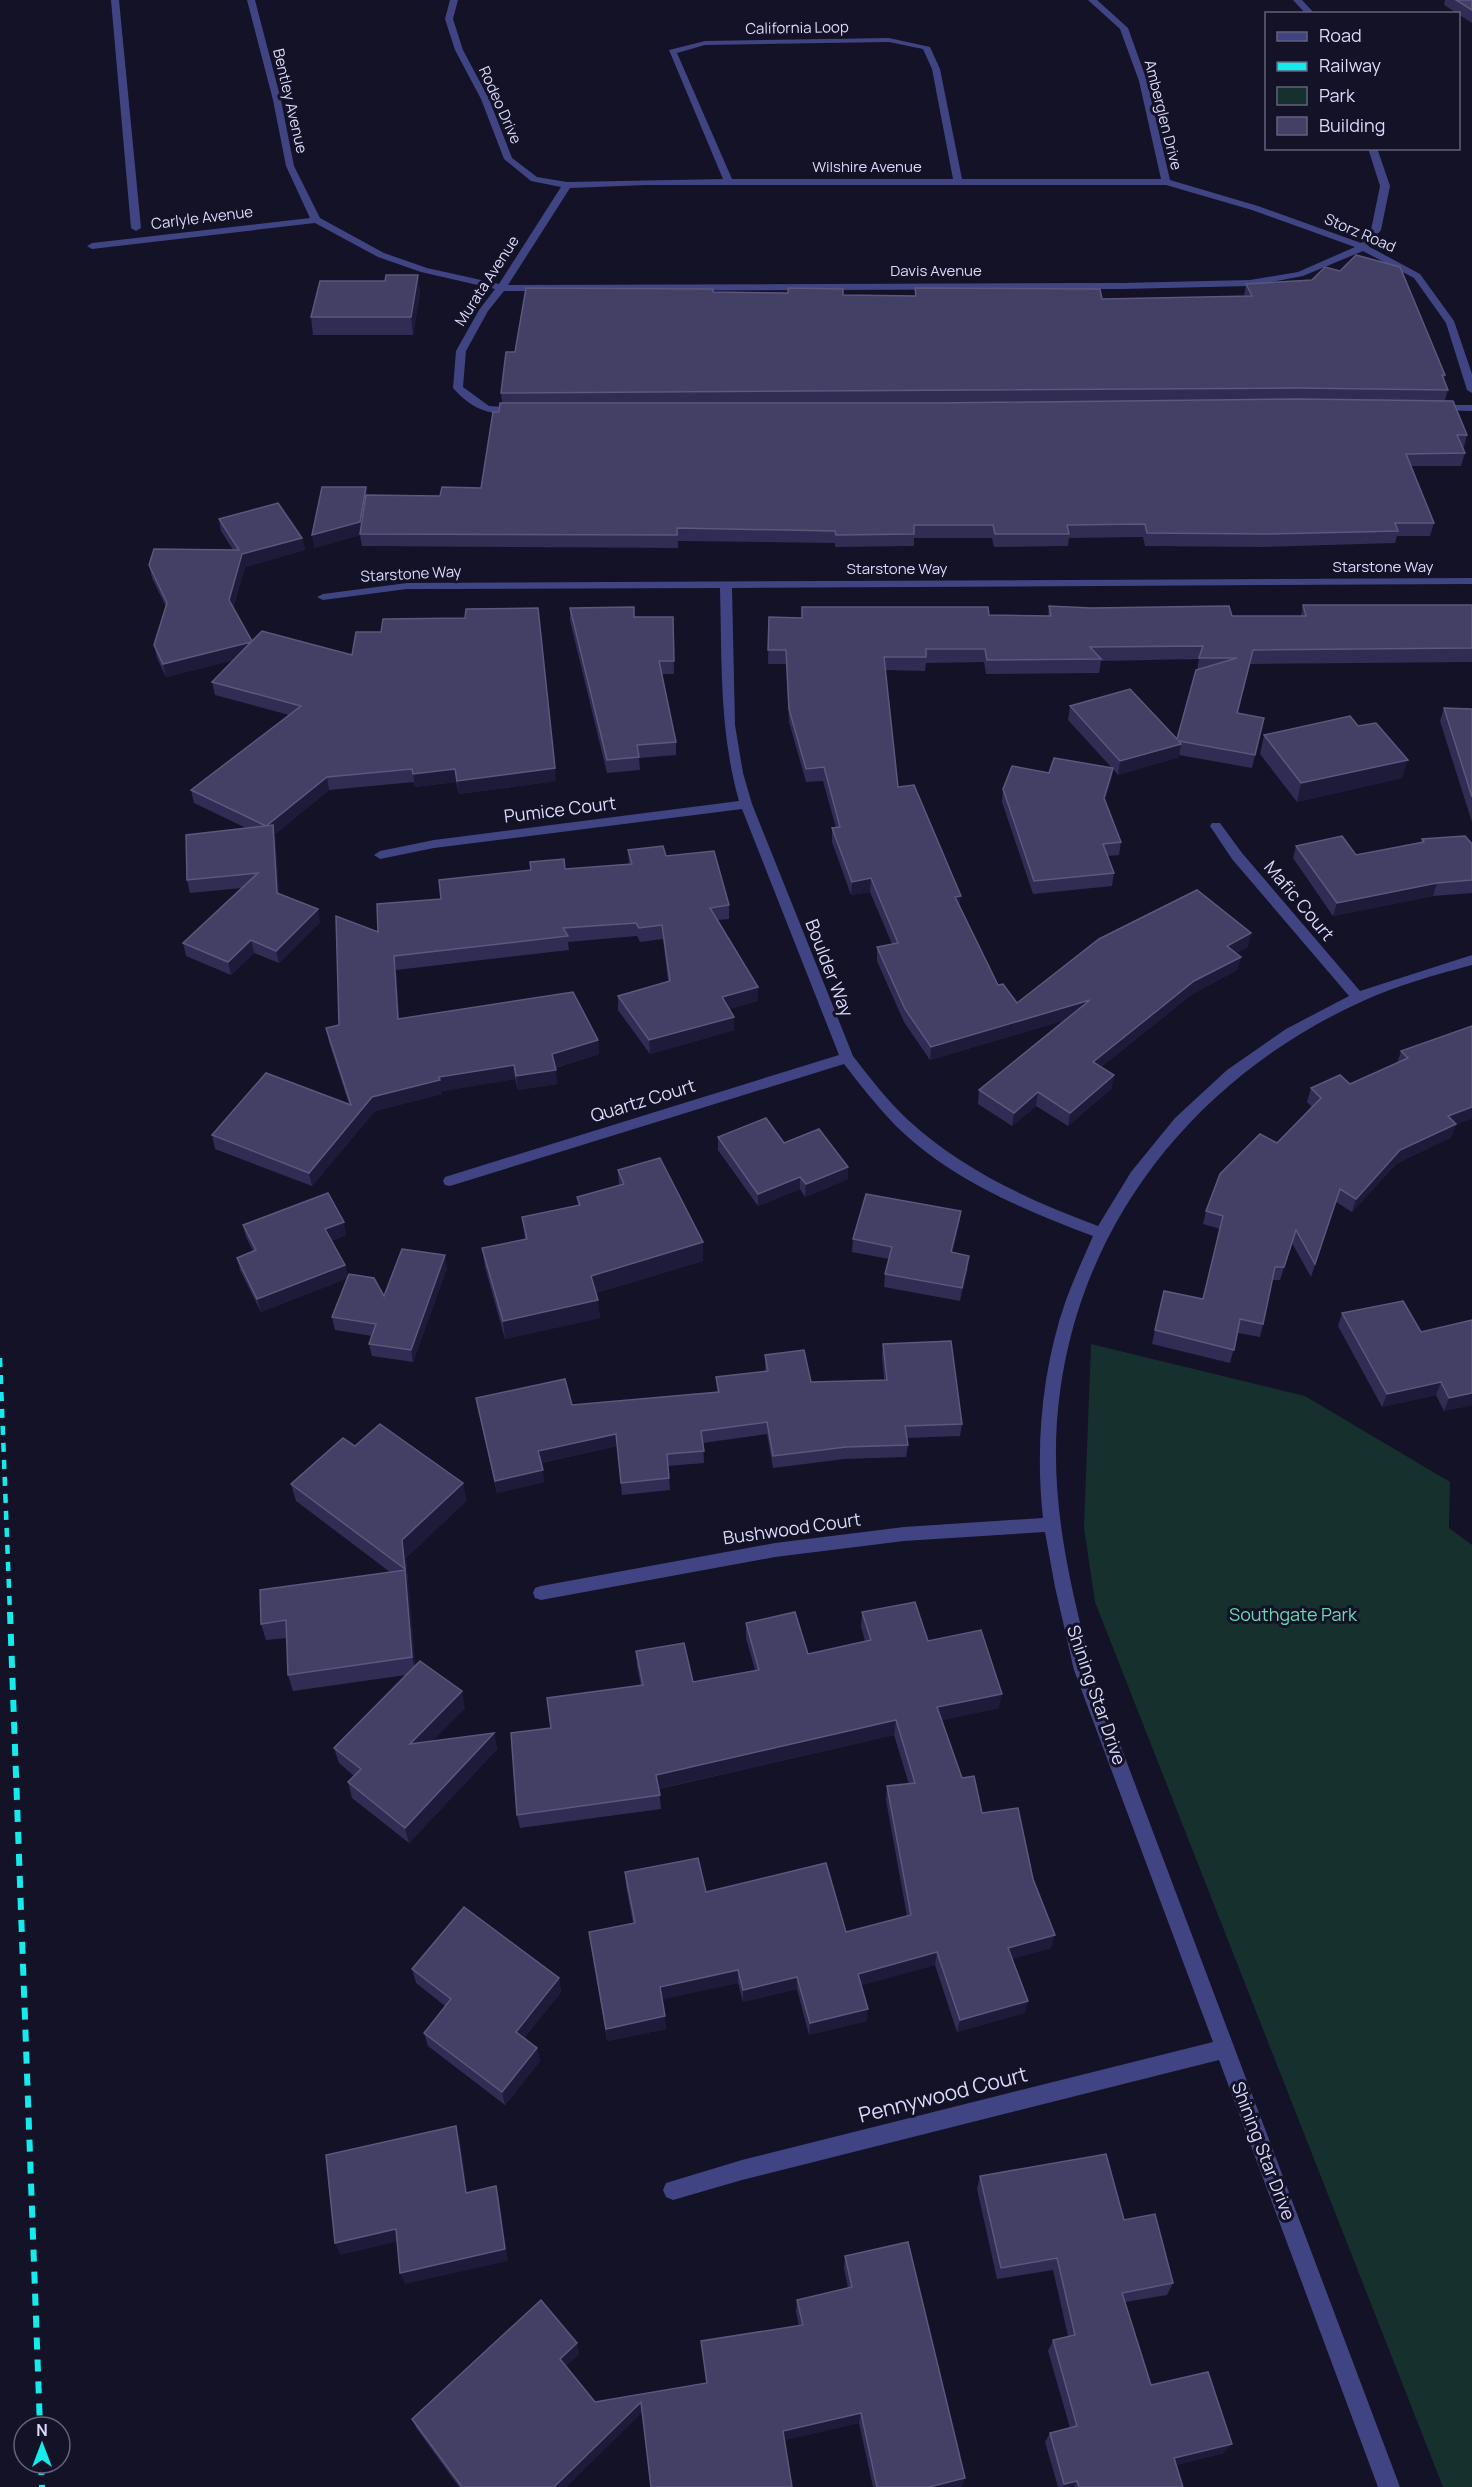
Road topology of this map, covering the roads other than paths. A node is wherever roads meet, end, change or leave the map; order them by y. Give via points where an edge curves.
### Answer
1 (115, 0) edge
2 (251, 0) edge
3 (454, 0) edge
4 (1092, 0) edge
5 (1297, 0) edge
6 (1309, 12) edge
7 (1373, 150) edge
8 (958, 181) junction
9 (1166, 182) junction
10 (729, 183) junction
11 (567, 185) junction
12 (316, 220) junction
13 (136, 228) dead end
14 (92, 246) dead end
15 (1363, 247) junction
16 (503, 288) junction
17 (1472, 390) edge
18 (1425, 408) edge
19 (1472, 408) edge
20 (535, 411) edge
21 (1472, 582) edge
22 (726, 584) junction
23 (323, 597) dead end
24 (746, 804) junction
25 (1216, 826) dead end
26 (380, 855) dead end
27 (1472, 960) edge
28 (1358, 998) junction
29 (847, 1058) junction
30 (450, 1181) dead end
31 (1101, 1233) junction
32 (1052, 1525) junction
33 (541, 1593) dead end
34 (1225, 2049) junction
35 (673, 2190) dead end
36 (1389, 2487) edge

1 - 13 street
2 - 12 street, Bentley Avenue via 290,166
3 - 11 street, Rodeo Drive via 449,19 459,50 485,99 508,159 534,179
4 - 9 street, Amberglen Drive via 1124,28 1143,81
5 - 6 street
7 - 15 street via 1385,186 1376,230
8 - 9 street, Wilshire Avenue
8 - 10 street, Wilshire Avenue
8 - 10 street, California Loop via 936,69 926,46 889,40 705,43 672,52
9 - 15 street, Storz Road via 1256,208
10 - 11 street, Wilshire Avenue
11 - 16 street, Murata Avenue
12 - 14 street, Carlyle Avenue
12 - 16 street via 381,255 424,270
15 - 16 street, Davis Avenue via 1300,274 1250,283
15 - 17 street, Storz Road via 1417,276 1451,323
16 - 20 street, Murata Avenue via 484,310 460,351 458,388 488,411
18 - 19 street
21 - 22 street, Starstone Way
22 - 23 street, Starstone Way via 407,586
22 - 24 street, Boulder Way via 729,725
24 - 26 street, Pumice Court via 434,844
24 - 29 street, Boulder Way
25 - 28 street, Mafic Court
27 - 28 street, Shining Star Drive
28 - 31 street, Shining Star Drive via 1256,1055 1208,1093 1171,1130 1133,1178
29 - 30 street, Quartz Court
29 - 31 street, Boulder Way via 869,1089 928,1147 977,1180
31 - 32 street, Shining Star Drive via 1073,1300 1056,1365 1048,1447
32 - 33 street, Bushwood Court via 904,1534 775,1550
32 - 34 street, Shining Star Drive via 1062,1588 1083,1670
34 - 35 street, Pennywood Court
34 - 36 street, Shining Star Drive

